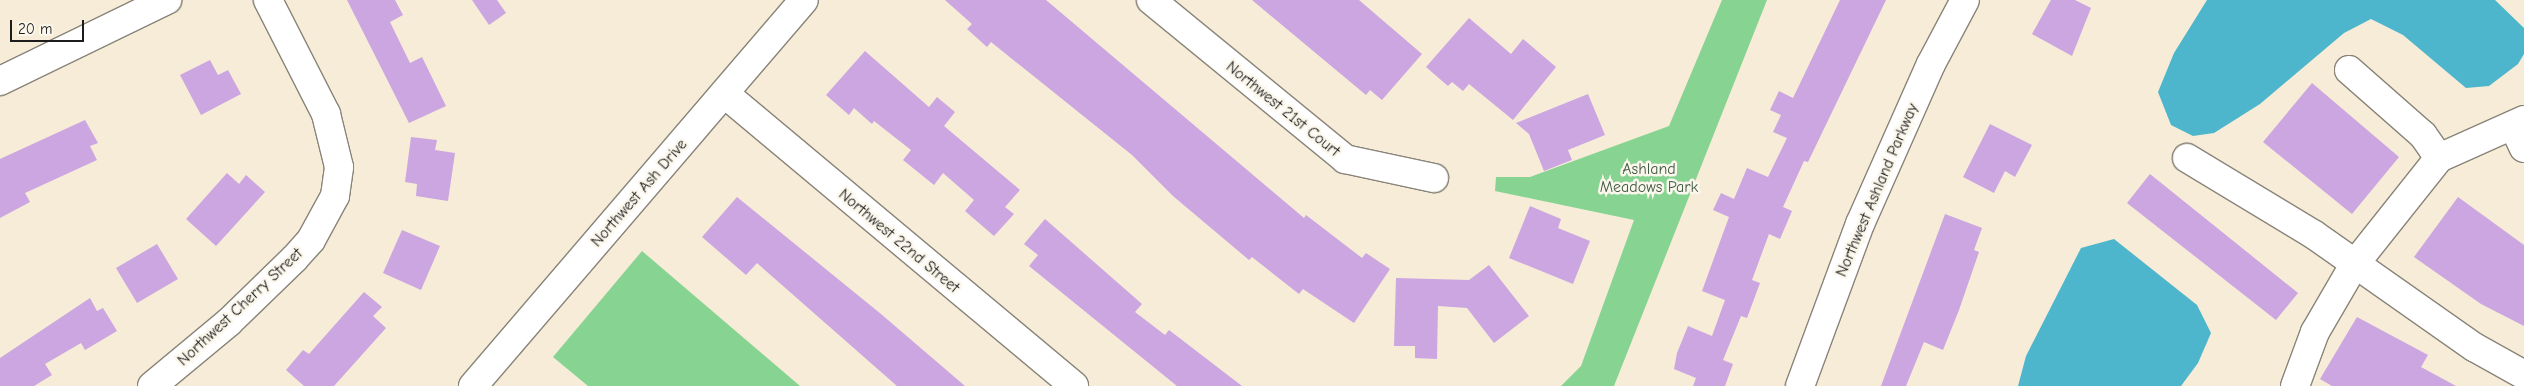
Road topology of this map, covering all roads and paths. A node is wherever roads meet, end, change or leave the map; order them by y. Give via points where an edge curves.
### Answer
1 (167, 0) edge
2 (268, 0) edge
3 (804, 0) edge
4 (1151, 0) edge
5 (1965, 0) edge
6 (2349, 70) dead end
7 (0, 81) edge
8 (725, 94) junction
9 (2521, 132) edge
10 (2187, 158) dead end
11 (2439, 158) junction
12 (1434, 178) dead end
13 (2354, 265) junction
14 (2524, 376) edge
15 (152, 386) edge
16 (473, 386) edge
17 (1074, 386) edge
18 (1800, 386) edge
19 (2295, 386) edge

1 - 7 street
2 - 15 street, Northwest Cherry Street via 326,114 339,167 335,196 311,240 294,259 229,322
3 - 8 street, Northwest Ash Drive
4 - 12 street, Northwest 21st Court via 1345,159
5 - 18 street, Northwest Ashland Parkway via 1931,64 1864,216
6 - 11 street via 2423,134
8 - 16 street, Northwest Ash Drive
8 - 17 street, Northwest 22nd Street
9 - 11 street
10 - 13 street via 2313,234
11 - 13 street
13 - 14 street
13 - 19 street via 2315,332

